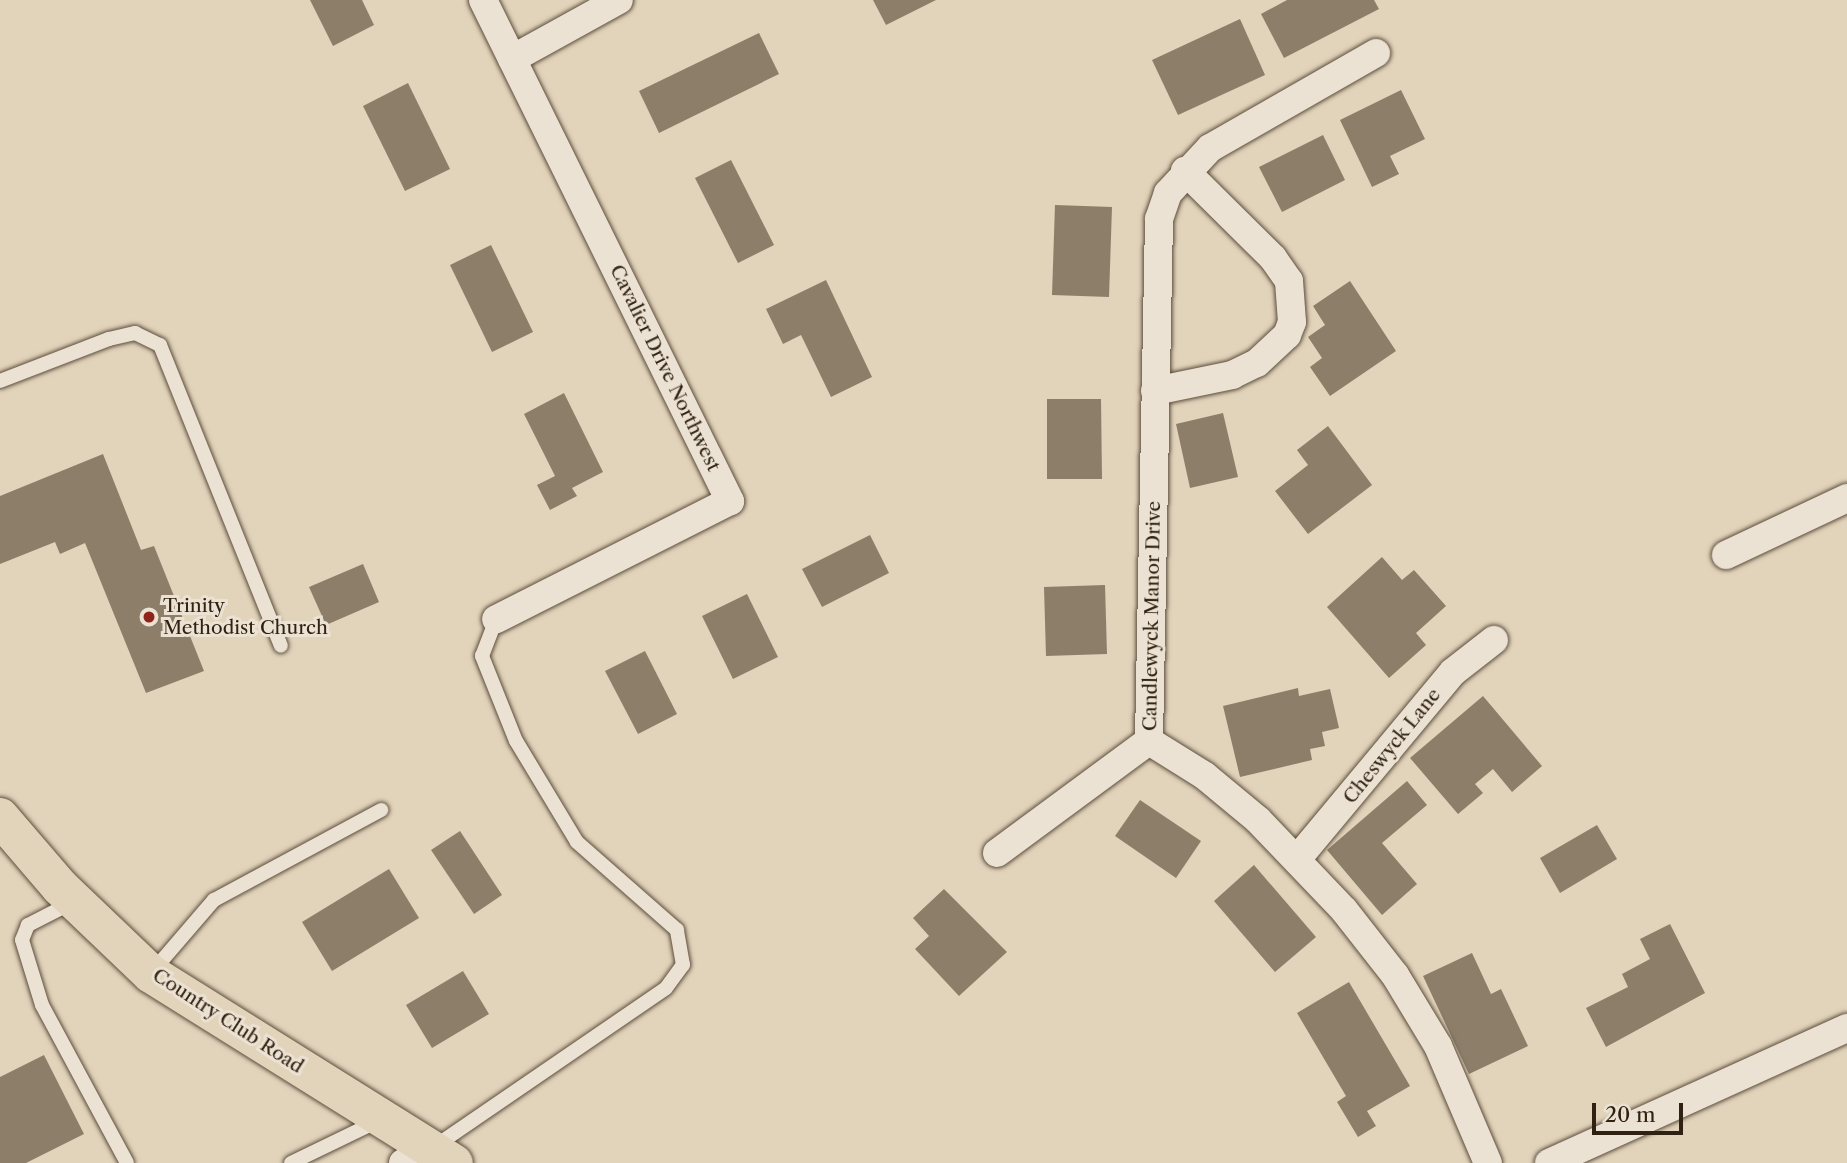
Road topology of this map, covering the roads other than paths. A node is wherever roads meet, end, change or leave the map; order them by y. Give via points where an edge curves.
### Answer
1 (483, 0) edge
2 (619, 0) edge
3 (1376, 53) dead end
4 (512, 59) junction
5 (1185, 170) junction
6 (0, 381) edge
7 (1155, 391) junction
8 (1847, 498) edge
9 (1726, 555) dead end
10 (496, 619) joint
11 (1494, 640) dead end
12 (281, 646) dead end
13 (1149, 741) junction
14 (381, 810) dead end
15 (0, 817) edge
16 (997, 853) dead end
17 (1298, 858) junction
18 (74, 901) junction
19 (152, 974) junction
20 (1847, 1028) edge
21 (381, 1120) junction
22 (429, 1159) edge
23 (127, 1163) edge
24 (291, 1163) edge
25 (1488, 1163) edge
26 (1549, 1163) edge

1 - 4 street, Cavalier Drive Northwest
2 - 4 street
3 - 5 street, Candlewyck Manor Drive via 1233,132
4 - 10 street, Cavalier Drive Northwest via 730,501
5 - 7 street, Candlewyck Manor Drive via 1168,193 1159,219
5 - 7 street via 1273,258 1289,281 1292,322 1287,335 1257,363 1232,375
6 - 12 lane via 135,333 160,345
7 - 13 street, Candlewyck Manor Drive
8 - 9 street
10 - 22 lane via 482,656 516,741 577,842 677,930 683,965 666,988
11 - 17 street, Cheswyck Lane via 1453,671
13 - 16 street
13 - 17 street, Candlewyck Manor Drive via 1205,776
14 - 19 lane via 214,900
15 - 18 main road, Country Club Road
17 - 25 street, Candlewyck Manor Drive via 1395,975 1438,1046
18 - 19 main road, Country Club Road
18 - 23 lane via 28,925 22,940 42,1005
19 - 21 main road, Country Club Road
20 - 26 street
21 - 22 main road, Country Club Road
21 - 24 lane

